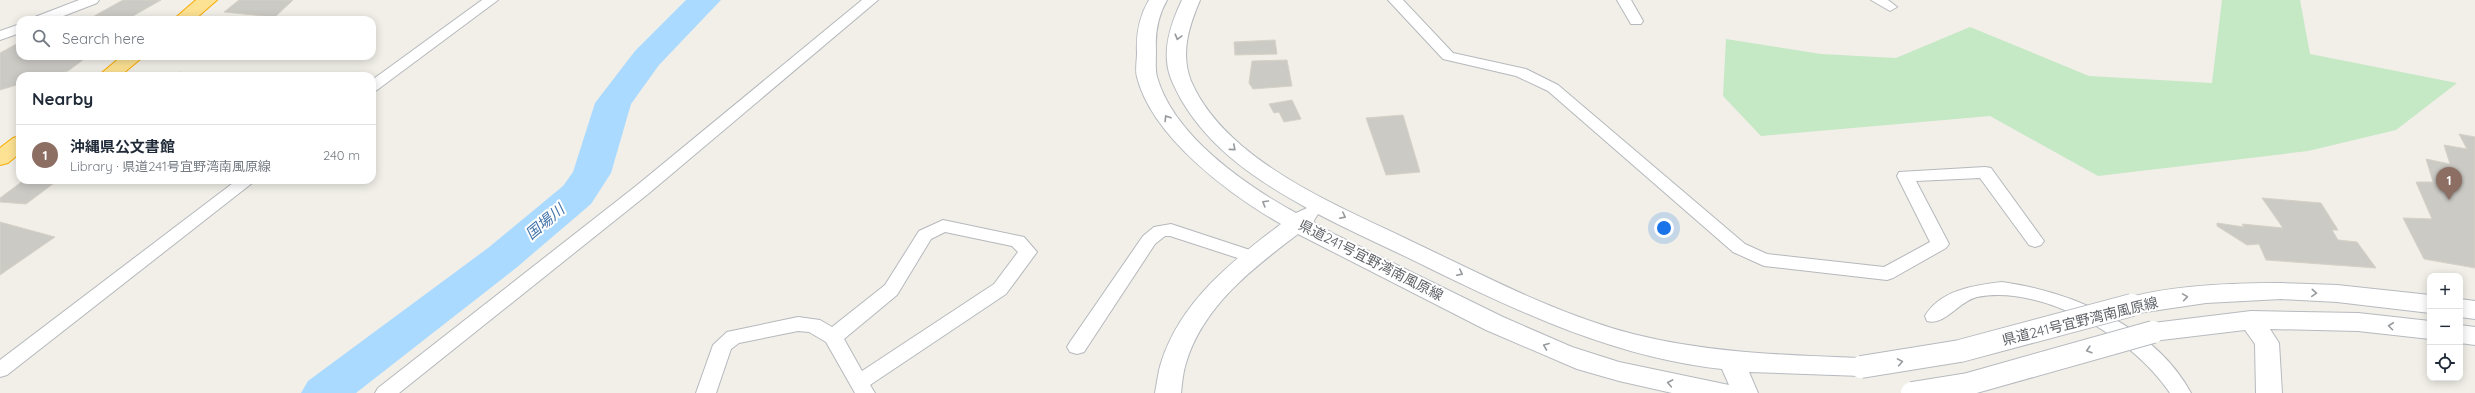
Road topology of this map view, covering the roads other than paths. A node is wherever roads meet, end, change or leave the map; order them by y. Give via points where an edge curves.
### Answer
1 (92, 0) edge
2 (208, 0) edge
3 (491, 0) edge
4 (871, 0) edge
5 (1158, 0) edge
6 (1191, 0) edge
7 (1395, 0) edge
8 (1624, 0) edge
9 (50, 16) edge
10 (187, 16) edge
11 (1636, 21) dead end
12 (16, 30) edge
13 (0, 36) edge
14 (129, 60) edge
15 (113, 72) edge
16 (376, 84) edge
17 (16, 146) edge
18 (0, 158) edge
19 (243, 184) edge
20 (1322, 205) junction
21 (1298, 223) junction
22 (2035, 241) dead end
23 (1253, 257) junction
24 (2427, 304) edge
25 (2463, 308) edge
26 (2475, 310) edge
27 (1934, 316) dead end
28 (2251, 320) junction
29 (2427, 330) edge
30 (2463, 334) edge
31 (2475, 336) edge
32 (833, 337) junction
33 (1077, 347) dead end
34 (1732, 362) junction
35 (0, 370) edge
36 (862, 388) edge
37 (385, 393) edge
38 (706, 393) edge
39 (1168, 393) edge
40 (1722, 393) edge
41 (1745, 393) edge
42 (1912, 393) edge
43 (2180, 393) edge
44 (2269, 393) edge

1 - 9 street
2 - 10 highway
3 - 16 street
4 - 37 street via 642,190
21 -> 5 main road, 県道241号宜野湾南風原線 via 1253,196 1205,161 1172,127 1152,94 1144,65 1145,43 1152,10
6 -> 20 main road, 県道241号宜野湾南風原線 via 1183,17 1176,45 1181,80 1198,110 1217,134 1244,157
7 - 22 street via 1448,56 1521,72 1553,88 1739,248 1764,260 1887,274 1940,244 1905,176 1985,172
8 - 11 street
12 - 13 street
14 - 15 highway
17 - 18 highway
19 - 35 street
20 - 21 main road
20 -> 34 main road, 県道241号宜野湾南風原線 via 1523,304 1585,328 1667,351
21 - 23 main road
40 -> 21 main road, 県道241号宜野湾南風原線 via 1626,373 1544,346 1419,286
23 - 33 street via 1171,230 1160,231 1149,240
23 - 39 main road via 1233,274 1197,315 1178,346 1169,375
34 -> 24 main road, 県道241号宜野湾南風原線, bridge via 1861,367 1960,351 2132,305 2198,295 2282,291
25 - 26 main road
27 - 43 street via 1954,298 1979,290 2007,288 2042,295 2084,312 2123,335 2152,357
29 -> 28 main road, 県道241号宜野湾南風原線 via 2358,322
28 -> 42 main road, 県道241号宜野湾南風原線, bridge via 2154,332 1968,384
28 - 44 main road via 2267,343
30 - 31 main road
32 - 36 street
32 - 36 street via 891,290 925,235 943,226 1018,241 1028,252 1000,289
32 - 38 street via 813,325 798,324 734,337 723,345
34 - 41 main road

